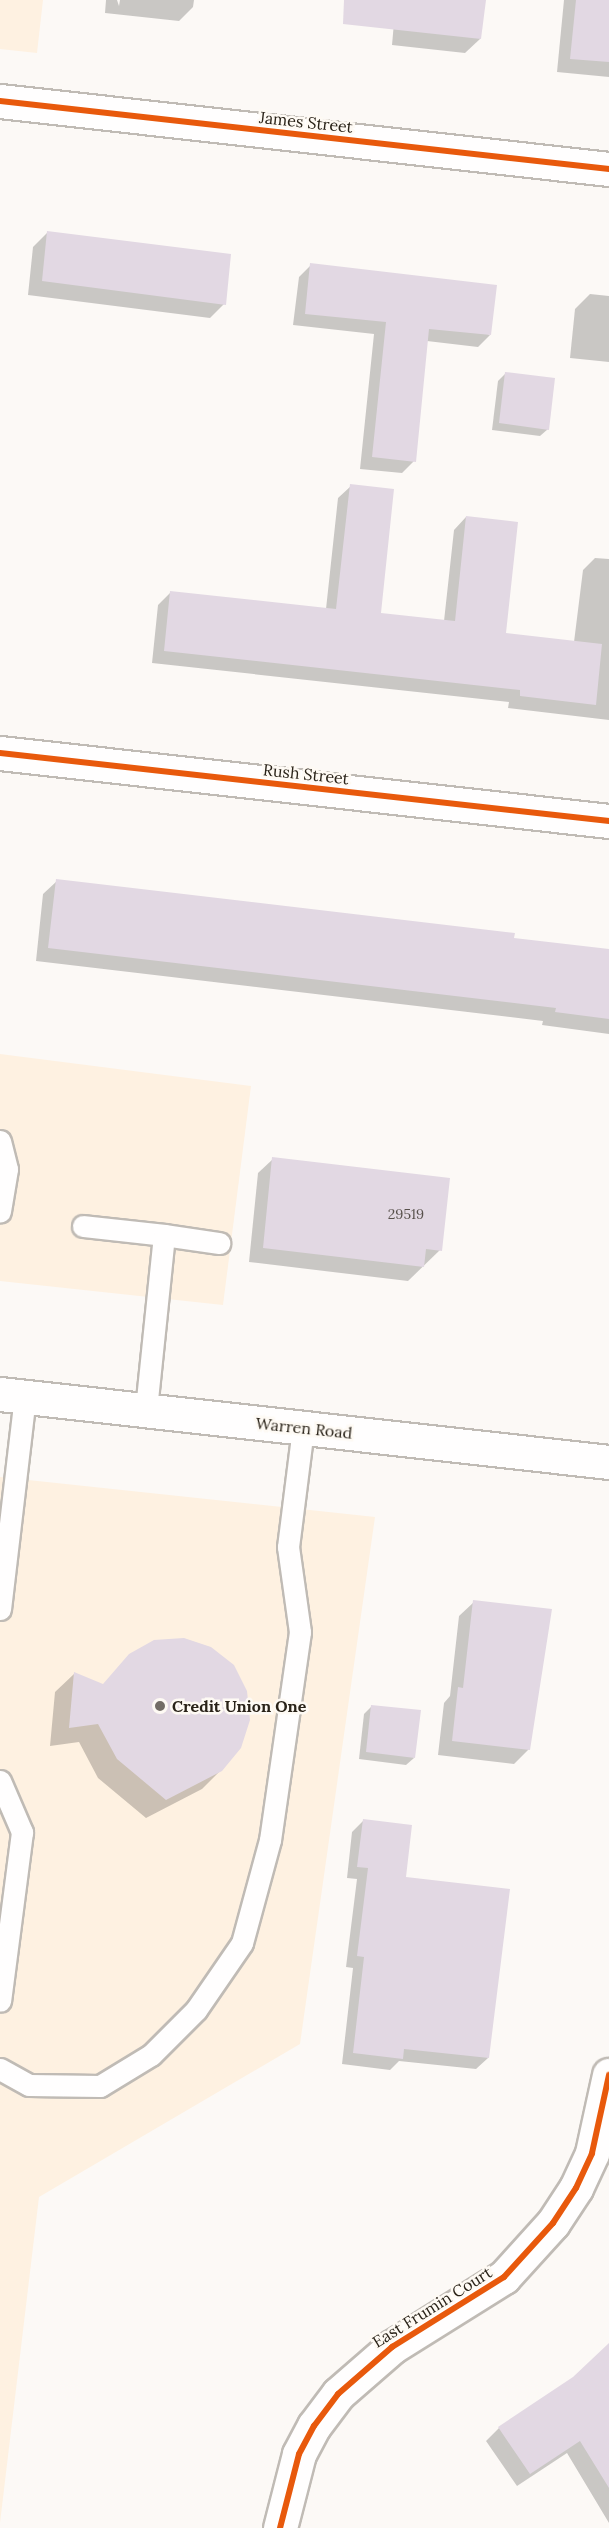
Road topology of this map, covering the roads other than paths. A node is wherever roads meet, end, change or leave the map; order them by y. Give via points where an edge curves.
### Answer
1 (0, 101) edge
2 (609, 169) edge
3 (0, 753) edge
4 (609, 821) edge
5 (0, 1141) edge
6 (0, 1211) edge
7 (83, 1226) dead end
8 (164, 1236) junction
9 (219, 1243) dead end
10 (13, 1396) edge
11 (146, 1410) junction
12 (303, 1428) junction
13 (609, 1462) edge
14 (0, 1609) edge
15 (0, 1781) edge
16 (0, 2001) edge
17 (0, 2069) edge
18 (609, 2075) edge
19 (280, 2528) edge

1 - 2 street, James Street
3 - 4 street, Rush Street
5 - 6 lane via 7,1169
7 - 8 lane
8 - 9 lane
8 - 11 lane
10 - 11 street, Warren Road
10 - 14 lane
11 - 12 street, Warren Road
12 - 13 street, Warren Road
12 - 17 lane via 288,1547 300,1632 270,1840 242,1943 196,2010 151,2055 100,2086 30,2085
15 - 16 lane via 22,1832
18 - 19 street, East Frumin Court via 592,2153 554,2223 504,2277 392,2347 338,2394 299,2454

